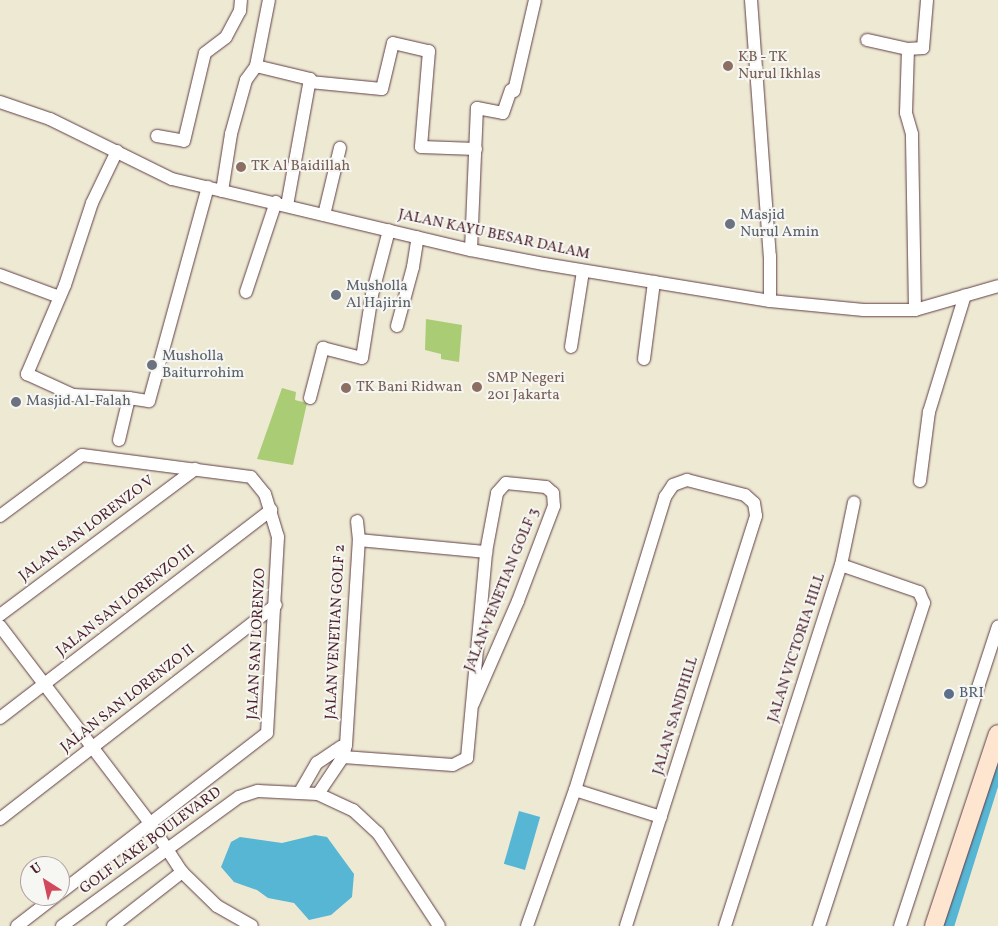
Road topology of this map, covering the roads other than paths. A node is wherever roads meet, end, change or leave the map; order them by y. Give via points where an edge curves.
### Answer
1 (241, 0) edge
2 (269, 0) edge
3 (535, 0) edge
4 (750, 0) edge
5 (927, 0) edge
6 (867, 40) dead end
7 (908, 49) junction
8 (256, 66) junction
9 (310, 80) junction
10 (0, 102) edge
11 (158, 136) dead end
12 (340, 148) dead end
13 (476, 149) junction
14 (117, 151) junction
15 (208, 187) junction
16 (222, 191) junction
17 (281, 203) junction
18 (324, 215) junction
19 (389, 230) junction
20 (418, 236) junction
21 (471, 250) junction
22 (583, 271) junction
23 (0, 275) edge
24 (654, 282) junction
25 (998, 286) edge
26 (246, 292) dead end
27 (965, 294) junction
28 (59, 297) junction
29 (770, 301) junction
30 (915, 310) junction
31 (397, 326) dead end
32 (571, 347) dead end
33 (644, 358) dead end
34 (129, 398) junction
35 (310, 398) dead end
36 (119, 440) dead end
37 (194, 469) junction
38 (920, 481) dead end
39 (854, 502) dead end
40 (271, 510) junction
41 (0, 516) edge
42 (357, 521) dead end
43 (359, 540) junction
44 (486, 552) junction
45 (841, 566) junction
46 (276, 605) junction
47 (0, 615) edge
48 (0, 626) edge
49 (998, 627) edge
50 (45, 683) junction
51 (473, 704) junction
52 (0, 718) edge
53 (998, 734) edge
54 (92, 748) junction
55 (341, 751) junction
56 (575, 790) junction
57 (300, 792) junction
58 (318, 794) junction
59 (661, 817) junction
60 (0, 819) edge
61 (150, 823) junction
62 (166, 847) junction
63 (182, 872) junction
64 (70, 885) edge
65 (43, 906) edge
66 (17, 926) edge
67 (62, 926) edge
68 (113, 926) edge
69 (252, 926) edge
70 (439, 926) edge
71 (527, 926) edge
72 (626, 926) edge
73 (724, 926) edge
74 (819, 926) edge
75 (900, 926) edge
76 (934, 926) edge

1 - 11 street via 240,11 226,37 206,53 184,141
2 - 8 street
3 - 13 street via 514,91 511,90 503,113 477,108
4 - 29 street via 770,256
5 - 7 street via 923,48
6 - 7 street
7 - 30 street via 906,112 912,134
8 - 9 street
8 - 16 street via 246,80 231,134
9 - 13 street via 382,88 393,43 429,51 421,147
9 - 17 street
10 - 14 street, JALAN KAYU BESAR DALAM via 50,119
12 - 18 street
13 - 21 street
14 - 15 street, JALAN KAYU BESAR DALAM via 172,179
14 - 28 street via 92,203
15 - 16 street, JALAN KAYU BESAR DALAM
15 - 34 street via 149,401
16 - 17 street, JALAN KAYU BESAR DALAM
17 - 18 street, JALAN KAYU BESAR DALAM
17 - 26 street
18 - 19 street, JALAN KAYU BESAR DALAM
19 - 20 street, JALAN KAYU BESAR DALAM
19 - 35 street via 372,295 362,358 323,348
20 - 21 street, JALAN KAYU BESAR DALAM
20 - 31 street via 414,267
21 - 22 street, JALAN KAYU BESAR DALAM
22 - 24 street, JALAN KAYU BESAR DALAM
22 - 32 street
23 - 28 street
24 - 29 street, JALAN KAYU BESAR DALAM
24 - 33 street
25 - 27 street, JALAN KAYU BESAR DALAM
27 - 30 street, JALAN KAYU BESAR DALAM
27 - 38 street via 929,412
28 - 34 street via 27,374 73,394
29 - 30 street, JALAN KAYU BESAR DALAM via 864,310
34 - 36 street
37 - 40 street, JALAN SAN LORENZO via 251,477 265,494
37 - 41 street, JALAN SAN LORENZO via 77,457
37 - 47 street, JALAN SAN LORENZO V
39 - 45 street
40 - 46 street, JALAN SAN LORENZO via 278,536
40 - 50 street, JALAN SAN LORENZO III
42 - 43 street, JALAN VENETIAN GOLF 2
43 - 44 street
43 - 55 street, JALAN VENETIAN GOLF 2
44 - 51 street, JALAN VENETIAN GOLF 3
44 - 51 street, JALAN VENETIAN GOLF 3 via 497,493 502,485 510,483 549,489 555,499 554,506 518,601
45 - 73 street, JALAN VICTORIA HILL
45 - 74 street, JALAN VICTORIA HILL via 919,592 924,603
46 - 54 street, JALAN SAN LORENZO II
46 - 61 street, JALAN SAN LORENZO via 267,733
48 - 50 street
49 - 75 street
50 - 52 street, JALAN SAN LORENZO III
50 - 54 street
51 - 55 street, JALAN VENETIAN GOLF 3 via 467,758 453,765
53 - 76 street
54 - 60 street, JALAN SAN LORENZO II
54 - 61 street
55 - 57 street via 317,763
55 - 58 street
56 - 59 street
56 - 59 street, JALAN SANDHILL via 668,490 687,480 745,495 754,503 756,516
56 - 71 street
57 - 58 street, GOLF LAKE BOULEVARD
57 - 62 street, GOLF LAKE BOULEVARD via 258,791 239,797
58 - 70 street, GOLF LAKE BOULEVARD via 353,810 378,833
59 - 72 street, JALAN SANDHILL
61 - 62 street
61 - 64 street, JALAN SAN LORENZO
62 - 63 street
62 - 67 street, GOLF LAKE BOULEVARD
63 - 68 street
63 - 69 street via 217,906
65 - 66 street

